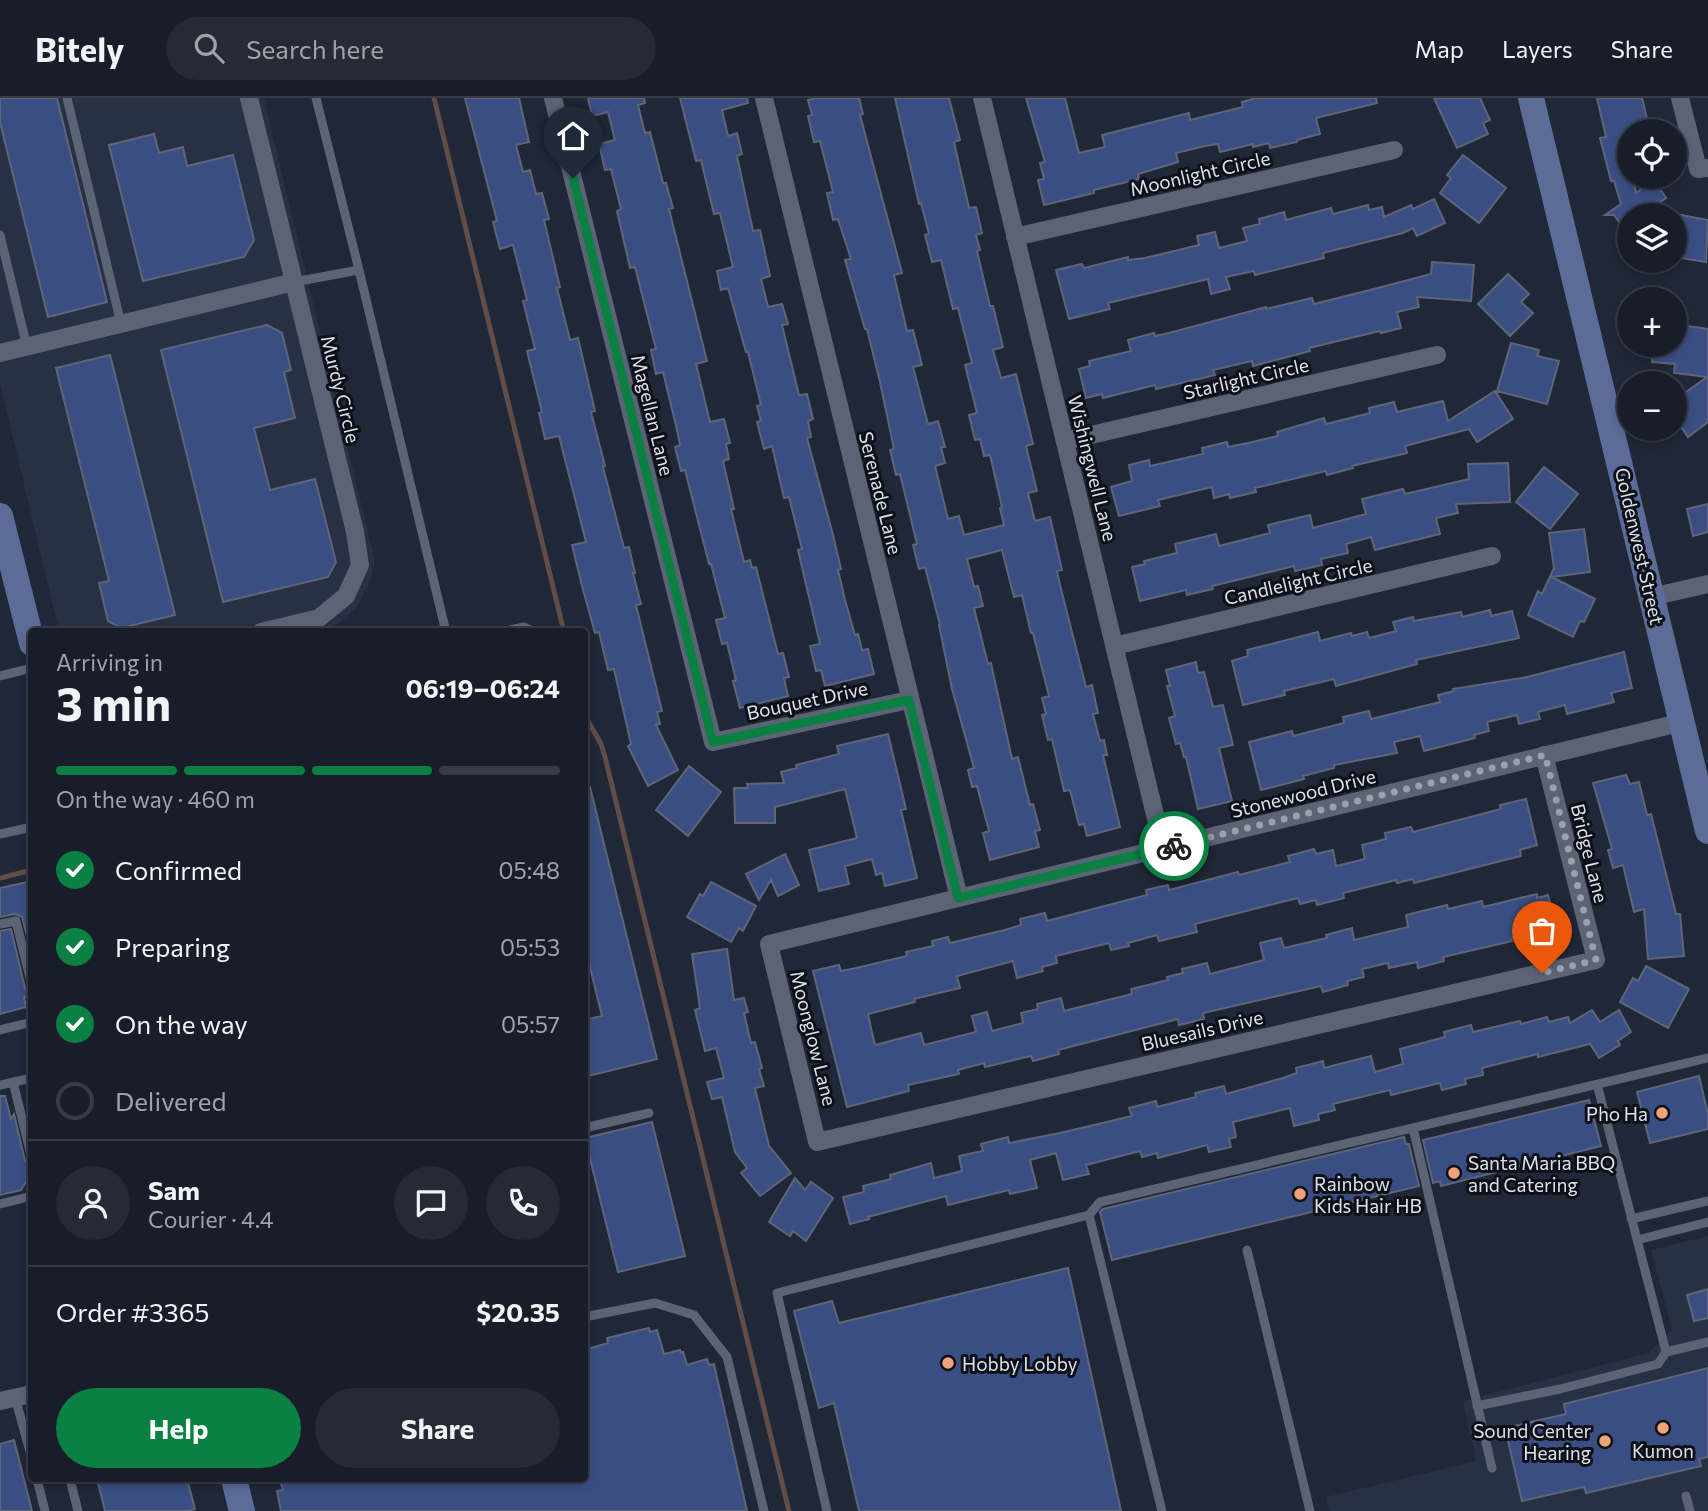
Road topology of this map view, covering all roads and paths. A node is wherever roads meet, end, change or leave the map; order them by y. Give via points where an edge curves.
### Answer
1 (67, 98) edge
2 (249, 98) edge
3 (316, 98) edge
4 (553, 98) edge
5 (764, 98) edge
6 (982, 98) edge
7 (1531, 98) edge
8 (1680, 98) edge
9 (1394, 150) dead end
10 (1703, 169) edge
11 (0, 235) edge
12 (1015, 237) junction
13 (359, 270) junction
14 (294, 282) junction
15 (121, 324) junction
16 (27, 347) junction
17 (0, 353) edge
18 (1437, 355) dead end
19 (1065, 441) junction
20 (0, 516) edge
21 (1492, 556) dead end
22 (1708, 584) edge
23 (1651, 597) junction
24 (28, 628) edge
25 (278, 628) edge
26 (445, 628) edge
27 (1114, 646) junction
28 (28, 669) edge
29 (0, 676) edge
30 (909, 700) junction
31 (1683, 722) junction
32 (713, 742) joint
33 (1545, 755) junction
34 (28, 828) edge
35 (1708, 831) edge
36 (0, 834) edge
37 (1163, 848) junction
38 (958, 898) junction
39 (0, 925) edge
40 (769, 944) joint
41 (1596, 960) joint
42 (28, 970) edge
43 (28, 1023) edge
44 (0, 1030) edge
45 (1708, 1058) edge
46 (28, 1078) edge
47 (13, 1082) junction
48 (1597, 1084) junction
49 (0, 1085) edge
50 (649, 1113) dead end
51 (588, 1127) edge
52 (1413, 1128) junction
53 (817, 1142) joint
54 (28, 1143) edge
55 (28, 1197) edge
56 (1708, 1201) edge
57 (0, 1204) edge
58 (1089, 1214) junction
59 (1631, 1219) junction
60 (1708, 1222) edge
61 (1637, 1240) junction
62 (1247, 1250) dead end
63 (588, 1316) edge
64 (1708, 1342) edge
65 (1666, 1352) junction
66 (16, 1397) edge
67 (1477, 1406) junction
68 (28, 1444) edge
69 (1492, 1468) dead end
70 (38, 1482) edge
71 (71, 1482) edge
72 (234, 1482) edge
73 (1686, 1496) dead end
74 (238, 1510) edge
75 (45, 1511) edge
76 (78, 1511) edge
77 (764, 1511) edge
78 (827, 1511) edge
79 (1162, 1511) edge
80 (1310, 1511) edge
81 (1690, 1511) edge

1 - 15 lane
2 - 14 street, Murdy Circle
3 - 13 lane
4 - 32 street, Magellan Lane
5 - 30 street, Serenade Lane
6 - 12 street, Wishingwell Lane
7 - 23 main road, Goldenwest Street
8 - 10 street
9 - 12 street, Moonlight Circle
11 - 16 lane
12 - 19 street, Wishingwell Lane
13 - 14 lane
13 - 26 lane
14 - 15 street
14 - 25 street, Murdy Circle via 360,565 346,596 319,618
15 - 16 street
16 - 17 street
18 - 19 street, Starlight Circle
19 - 27 street, Wishingwell Lane
20 - 24 main road
21 - 27 street, Candlelight Circle
22 - 23 street
23 - 31 main road, Goldenwest Street
27 - 37 street, Wishingwell Lane
28 - 29 lane
30 - 32 street, Bouquet Drive
30 - 38 street, Serenade Lane
31 - 33 street, Stonewood Drive
31 - 35 main road, Goldenwest Street
33 - 37 street, Stonewood Drive
33 - 41 street, Bridge Lane
34 - 36 lane
37 - 38 street, Stonewood Drive
38 - 40 street, Stonewood Drive
39 - 42 lane via 16,921
40 - 53 street, Moonglow Lane
41 - 53 street, Bluesails Drive
43 - 44 lane
45 - 48 lane
46 - 47 lane
47 - 49 lane
47 - 54 lane
48 - 52 lane
48 - 59 lane
50 - 51 lane
52 - 58 lane via 1100,1202
52 - 67 lane
55 - 57 lane
56 - 59 lane
58 - 78 lane via 777,1293
58 - 79 lane
59 - 61 lane
60 - 61 lane
61 - 65 lane
62 - 80 lane
63 - 77 lane via 655,1303 694,1315 727,1357
64 - 65 lane
65 - 67 lane via 1658,1364
66 - 68 lane
67 - 69 lane
70 - 75 lane
71 - 76 lane
72 - 74 main road
73 - 81 lane

